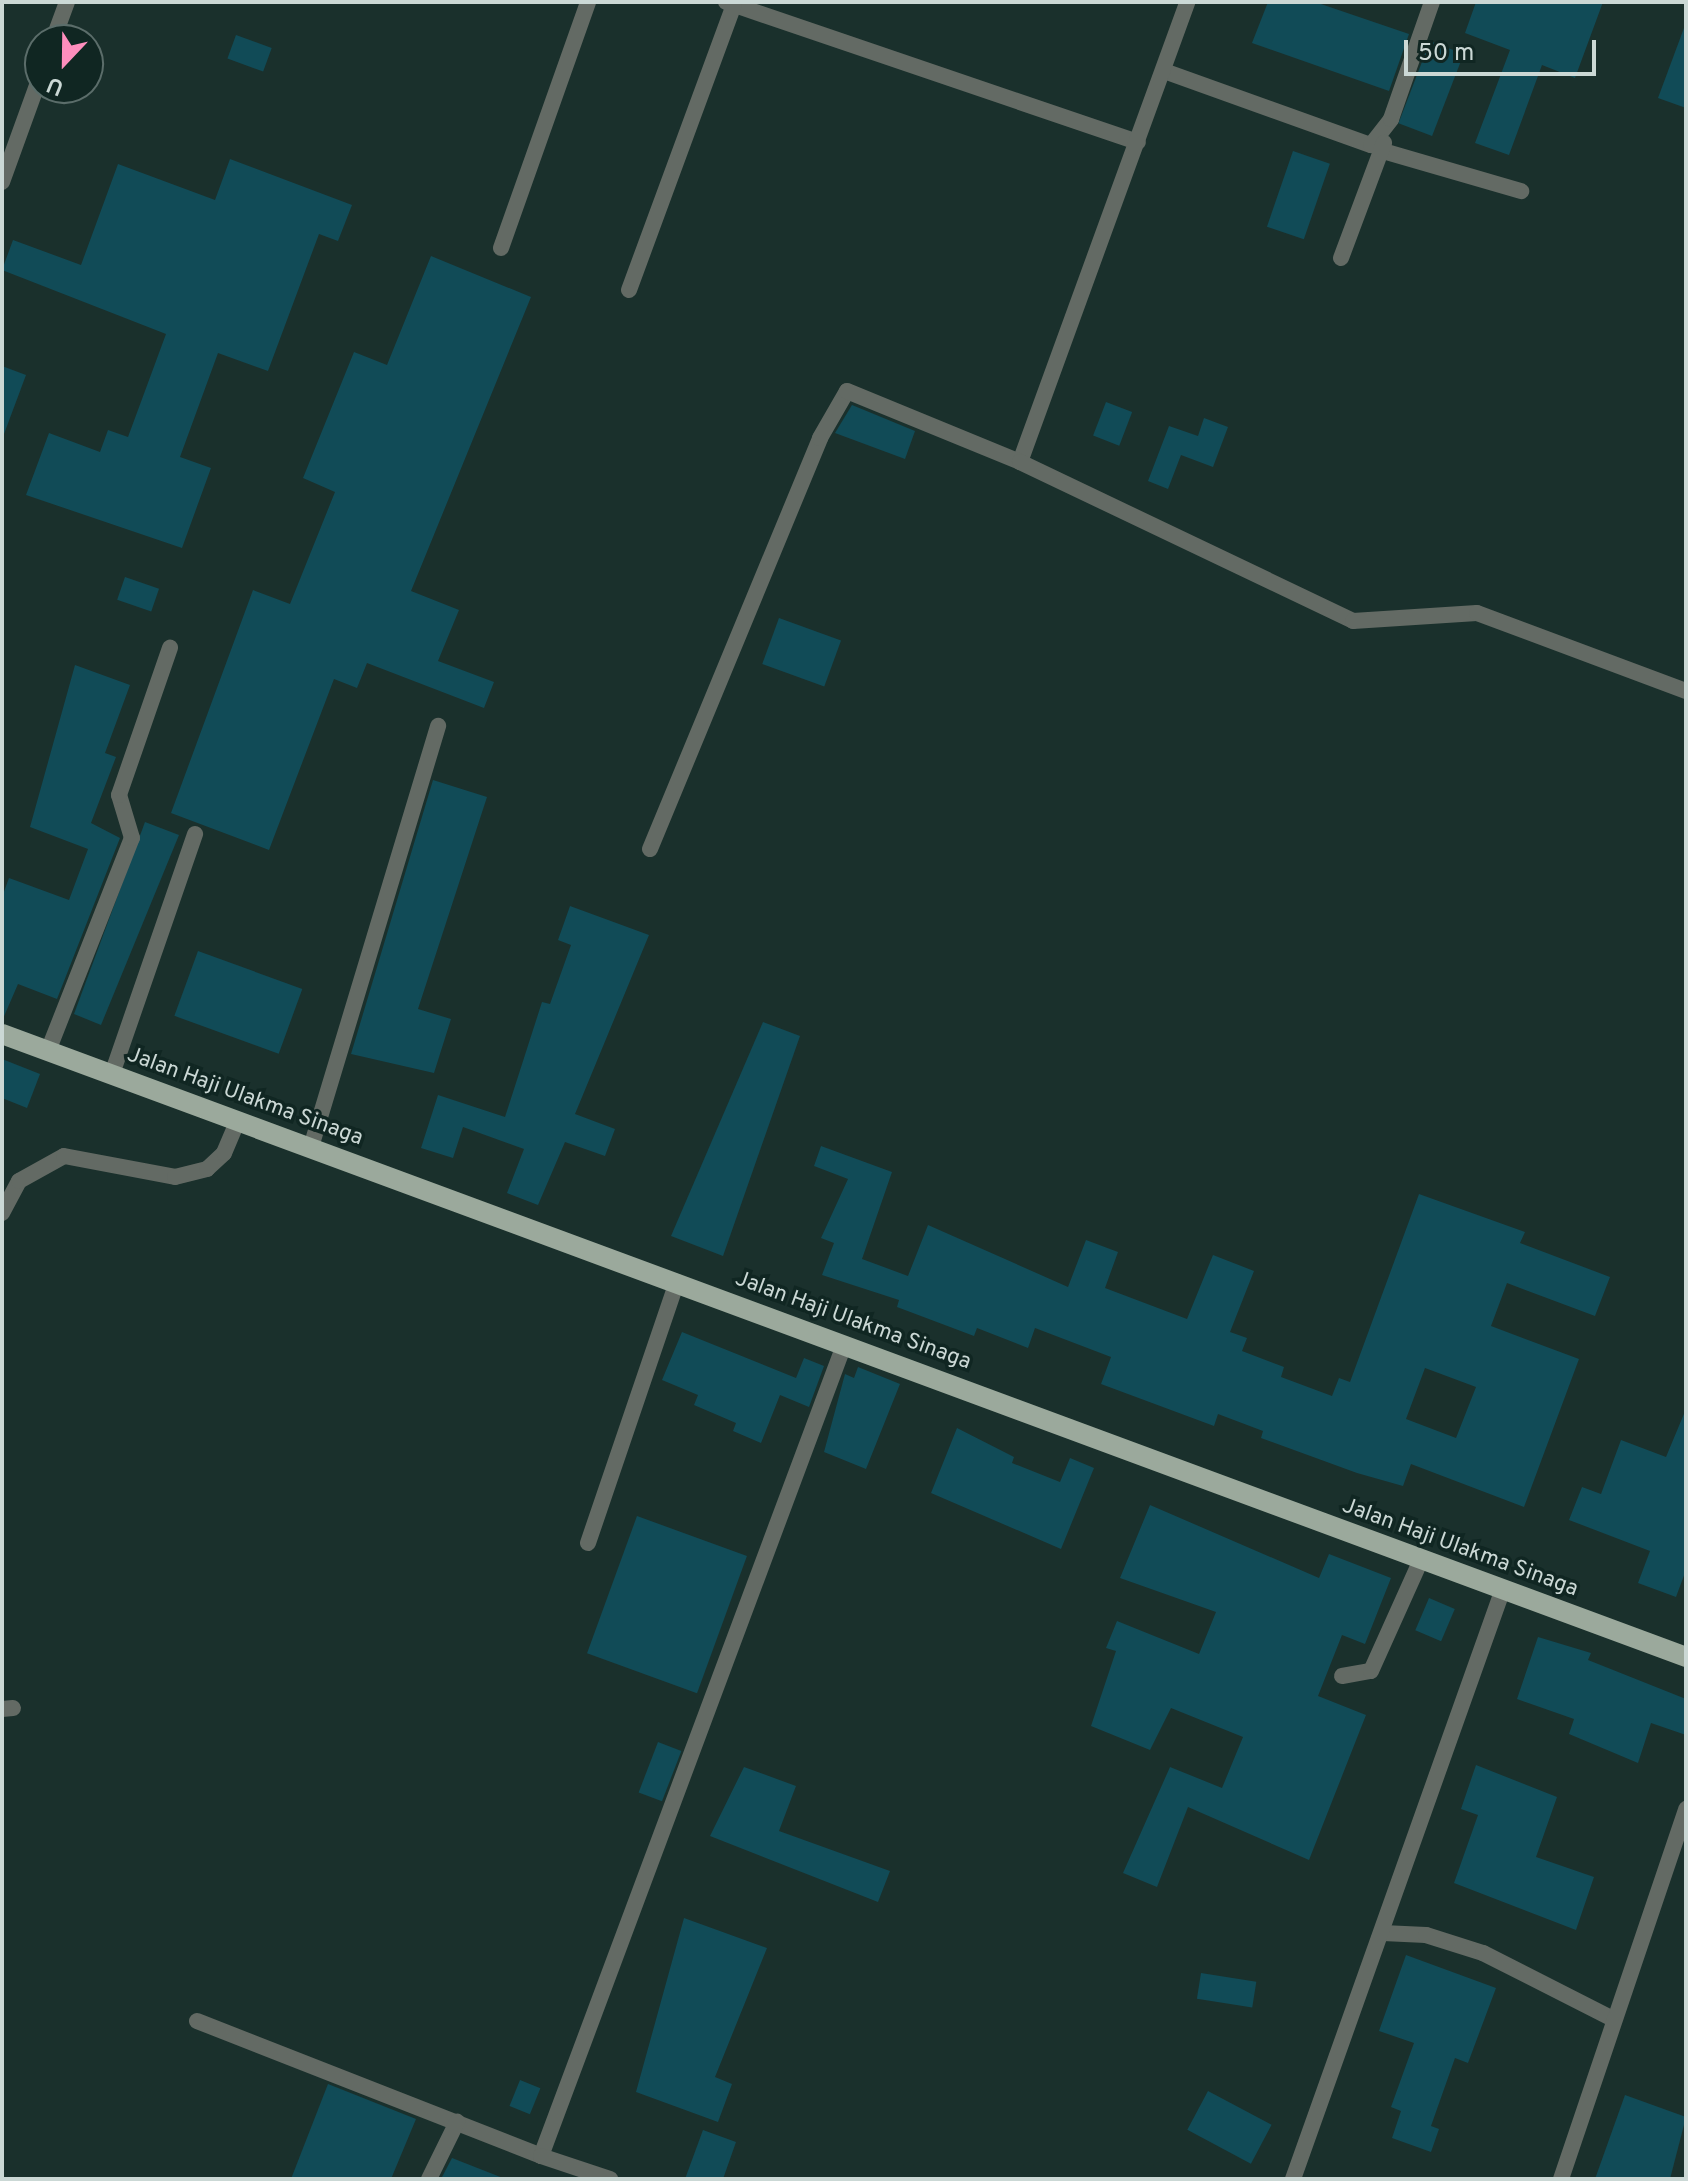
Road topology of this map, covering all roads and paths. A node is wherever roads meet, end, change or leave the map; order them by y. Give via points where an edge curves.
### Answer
1 (67, 2) edge
2 (588, 2) edge
3 (1187, 2) edge
4 (1432, 2) edge
5 (730, 4) edge
6 (59, 24) edge
7 (1164, 71) junction
8 (30, 104) edge
9 (1138, 142) junction
10 (1384, 143) junction
11 (2, 182) edge
12 (1521, 191) dead end
13 (501, 248) dead end
14 (1341, 258) dead end
15 (629, 290) dead end
16 (1020, 462) junction
17 (170, 648) dead end
18 (1686, 691) edge
19 (438, 726) dead end
20 (195, 834) dead end
21 (650, 849) dead end
22 (2, 1034) edge
23 (48, 1051) junction
24 (112, 1074) junction
25 (238, 1120) junction
26 (311, 1147) junction
27 (2, 1213) edge
28 (677, 1282) junction
29 (844, 1345) junction
30 (588, 1543) dead end
31 (1421, 1560) junction
32 (1503, 1589) junction
33 (1686, 1657) edge
34 (1342, 1676) dead end
35 (1686, 1809) edge
36 (1383, 1933) junction
37 (1613, 2019) junction
38 (197, 2021) dead end
39 (457, 2122) junction
40 (541, 2156) junction
41 (429, 2179) edge
42 (610, 2179) edge
43 (1293, 2179) edge
44 (1561, 2179) edge

1 - 6 street
2 - 13 street
3 - 7 street
4 - 10 street
5 - 9 street
5 - 15 street
7 - 9 street
7 - 10 street via 1361,146
8 - 11 street
9 - 16 street
10 - 12 street
10 - 14 street
16 - 18 street via 1353,621 1477,613
16 - 21 street via 881,400 844,391
17 - 23 street via 119,795 132,838
19 - 26 street
20 - 24 street
22 - 23 main road, Jalan Haji Ulakma Sinaga
23 - 24 main road, Jalan Haji Ulakma Sinaga
24 - 25 main road, Jalan Haji Ulakma Sinaga
25 - 26 main road, Jalan Haji Ulakma Sinaga
25 - 27 street via 224,1153 207,1169 175,1177 64,1156 19,1181
26 - 28 main road, Jalan Haji Ulakma Sinaga
28 - 29 main road, Jalan Haji Ulakma Sinaga
28 - 30 street
29 - 31 main road, Jalan Haji Ulakma Sinaga
29 - 40 street
31 - 32 main road, Jalan Haji Ulakma Sinaga
31 - 34 street via 1371,1671
32 - 33 main road, Jalan Haji Ulakma Sinaga
32 - 36 street
35 - 37 street
36 - 37 street via 1426,1935 1483,1953
36 - 43 street
37 - 44 street
38 - 39 street
39 - 40 street
39 - 41 street
40 - 42 street

